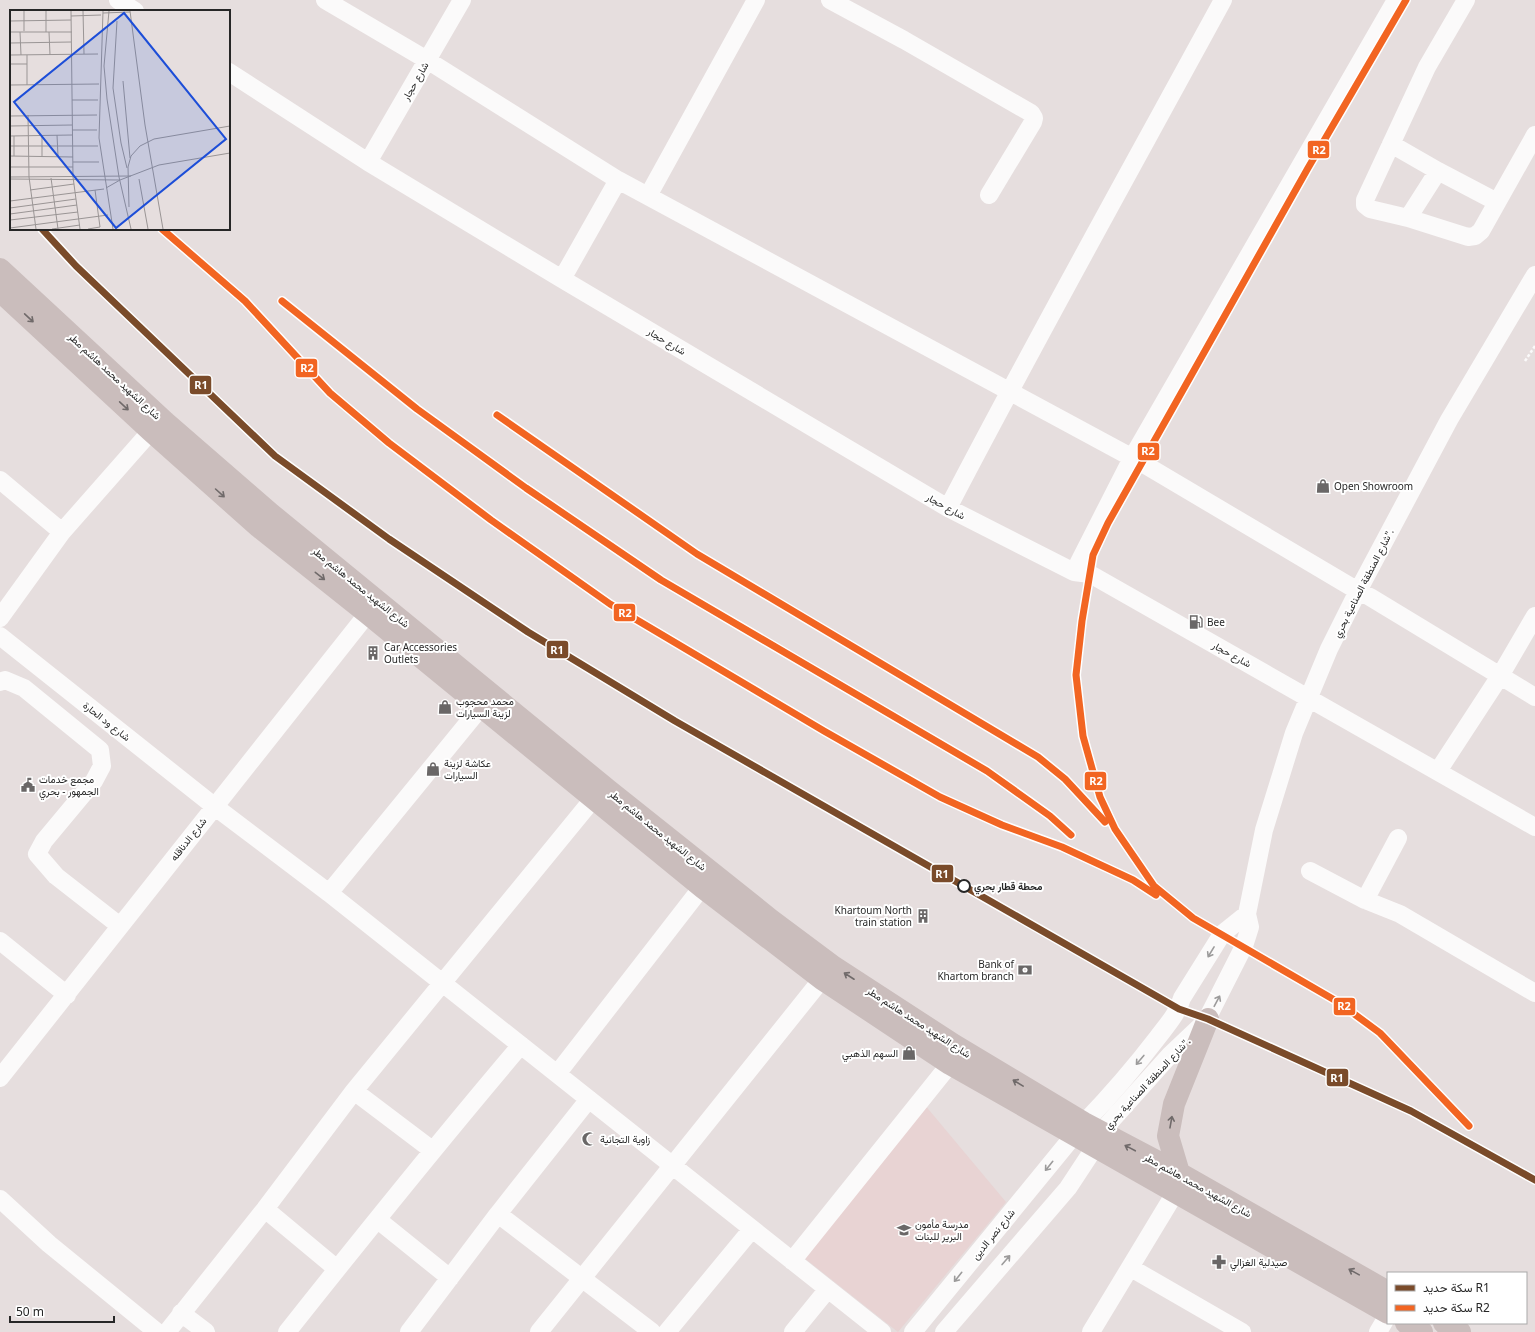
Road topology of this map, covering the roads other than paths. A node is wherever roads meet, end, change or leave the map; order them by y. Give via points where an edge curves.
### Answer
1 (118, 0) edge
2 (325, 0) edge
3 (462, 0) edge
4 (756, 0) edge
5 (830, 0) edge
6 (1223, 0) edge
7 (1396, 0) edge
8 (1466, 0) edge
9 (133, 10) edge
10 (427, 60) junction
11 (230, 73) edge
12 (1535, 135) edge
13 (1390, 144) junction
14 (368, 162) junction
15 (1438, 171) junction
16 (618, 180) junction
17 (989, 195) dead end
18 (648, 196) junction
19 (1497, 202) junction
20 (1408, 218) junction
21 (0, 269) edge
22 (1535, 275) edge
23 (562, 279) junction
24 (0, 291) edge
25 (1009, 391) junction
26 (151, 431) junction
27 (1132, 458) junction
28 (0, 480) edge
29 (948, 508) junction
30 (62, 532) junction
31 (1074, 572) junction
32 (1358, 591) junction
33 (372, 607) junction
34 (1535, 616) edge
35 (0, 618) edge
36 (0, 636) edge
37 (1500, 676) junction
38 (0, 682) edge
39 (1309, 698) junction
40 (1535, 698) edge
41 (481, 707) junction
42 (1438, 771) junction
43 (594, 799) junction
44 (214, 806) junction
45 (1535, 827) edge
46 (1398, 838) dead end
47 (1310, 871) dead end
48 (702, 887) junction
49 (329, 893) junction
50 (1365, 900) junction
51 (1247, 914) junction
52 (120, 926) junction
53 (0, 941) edge
54 (822, 979) junction
55 (442, 983) junction
56 (1535, 993) edge
57 (67, 995) junction
58 (1208, 1019) junction
59 (521, 1045) junction
60 (950, 1064) junction
61 (557, 1074) junction
62 (0, 1078) edge
63 (354, 1091) junction
64 (589, 1099) junction
65 (1088, 1135) junction
66 (432, 1150) junction
67 (673, 1166) junction
68 (1177, 1183) junction
69 (0, 1199) edge
70 (265, 1209) junction
71 (498, 1214) junction
72 (378, 1220) junction
73 (752, 1229) junction
74 (792, 1261) junction
75 (1131, 1268) junction
76 (337, 1269) junction
77 (450, 1278) junction
78 (583, 1278) junction
79 (828, 1289) junction
80 (1387, 1291) edge
81 (181, 1313) junction
82 (1387, 1313) edge
83 (1387, 1316) edge
84 (1408, 1324) edge
85 (1446, 1324) edge
86 (413, 1331) edge
87 (157, 1332) edge
88 (167, 1332) edge
89 (206, 1332) edge
90 (287, 1332) edge
91 (539, 1332) edge
92 (652, 1332) edge
93 (667, 1332) edge
94 (793, 1332) edge
95 (882, 1332) edge
96 (913, 1332) edge
97 (944, 1332) edge
98 (1091, 1332) edge
99 (1242, 1332) edge
100 (1378, 1332) edge
101 (1422, 1332) edge
102 (1460, 1332) edge

1 - 9 street
2 - 10 street
3 - 10 street, شارع حجار
4 - 18 street
5 - 17 street via 1031,113 1033,122
6 - 25 street
7 - 27 street
8 - 13 street via 1427,67
10 - 14 street, شارع حجار
10 - 16 street
11 - 14 street, شارع حجار
12 - 19 street
13 - 15 street
13 - 20 street via 1365,200 1370,209
14 - 23 street, شارع حجار
15 - 19 street
15 - 20 street
16 - 18 street
16 - 23 street
18 - 25 street
19 - 20 street via 1481,231 1475,236 1468,237
21 - 33 main road, شارع الشهيد محمد هاشم مطر
22 - 32 street, شارع المنطقة الصناعية بحري". via 1449,420
23 - 29 street, شارع حجار
24 -> 26 main road, شارع الشهيد محمد هاشم مطر
25 - 27 street
25 - 29 street
26 - 30 street
26 -> 33 main road, شارع الشهيد محمد هاشم مطر via 259,527
27 - 31 street
27 - 32 street
28 - 30 street
29 - 31 street, شارع حجار
30 - 35 street
31 - 39 street, شارع حجار via 1090,574
32 - 37 street
32 - 39 street, شارع المنطقة الصناعية بحري". via 1329,649
33 - 41 main road, شارع الشهيد محمد هاشم مطر
33 - 44 street, شارع الدناقله
65 -> 33 main road, شارع الشهيد محمد هاشم مطر via 834,967
34 - 37 street
36 - 44 street, شارع ود الحارة
37 - 40 street
37 - 42 street
38 - 52 street via 6,680 24,688 100,750 102,766 94,781 44,841 38,854 56,876
39 - 42 street, شارع حجار
39 - 51 street, شارع المنطقة الصناعية بحري". via 1294,733 1264,830
41 - 43 main road, شارع الشهيد محمد هاشم مطر
41 - 49 street
42 - 45 street, شارع حجار
43 - 48 main road, شارع الشهيد محمد هاشم مطر
43 - 55 street
44 - 49 street, شارع ود الحارة
44 - 52 street, شارع الدناقله
46 - 50 street
47 - 50 street
48 - 54 main road, شارع الشهيد محمد هاشم مطر
48 - 61 street
49 - 55 street, شارع ود الحارة
50 - 56 street via 1400,914
58 -> 51 street, شارع المنطقة الصناعية بحري". via 1244,946 1250,927
51 -> 65 street, شارع المنطقة الصناعية بحري". via 1222,934 1182,998 1179,1009 1110,1096
52 - 57 street, شارع الدناقله
53 - 57 street
54 - 60 main road, شارع الشهيد محمد هاشم مطر
54 - 67 street
55 - 59 street, شارع ود الحارة
55 - 63 street
57 - 62 street, شارع الدناقله
58 - 65 street, شارع المنطقة الصناعية بحري".
68 -> 58 main road via 1168,1136 1174,1104
59 - 61 street, شارع ود الحارة
59 - 66 street
60 - 65 main road, شارع الشهيد محمد هاشم مطر
60 - 74 street
61 - 64 street, شارع ود الحارة
63 - 66 street
63 - 70 street
64 - 67 street, شارع ود الحارة
64 - 71 street
65 - 68 main road, شارع الشهيد محمد هاشم مطر
65 -> 96 street, شارع نصر الدين
97 -> 65 street via 1068,1188
66 - 72 street
67 - 73 street, شارع ود الحارة
67 - 78 street
68 - 75 street
80 -> 68 main road, شارع الشهيد محمد هاشم مطر
68 - 82 main road, شارع الشهيد محمد هاشم مطر
69 - 87 street via 49,1244
70 - 76 street
70 - 81 street
71 - 77 street
71 - 78 street
72 - 76 street
72 - 77 street
73 - 74 street, شارع ود الحارة
73 - 93 street
74 - 79 street, شارع ود الحارة
75 - 98 street
75 - 99 street
76 - 90 street
77 - 86 street
78 - 91 street
78 - 92 street
79 - 94 street
79 - 95 street, شارع ود الحارة
81 - 88 street
81 - 89 street
83 - 100 street
84 - 101 main road
85 - 102 main road

